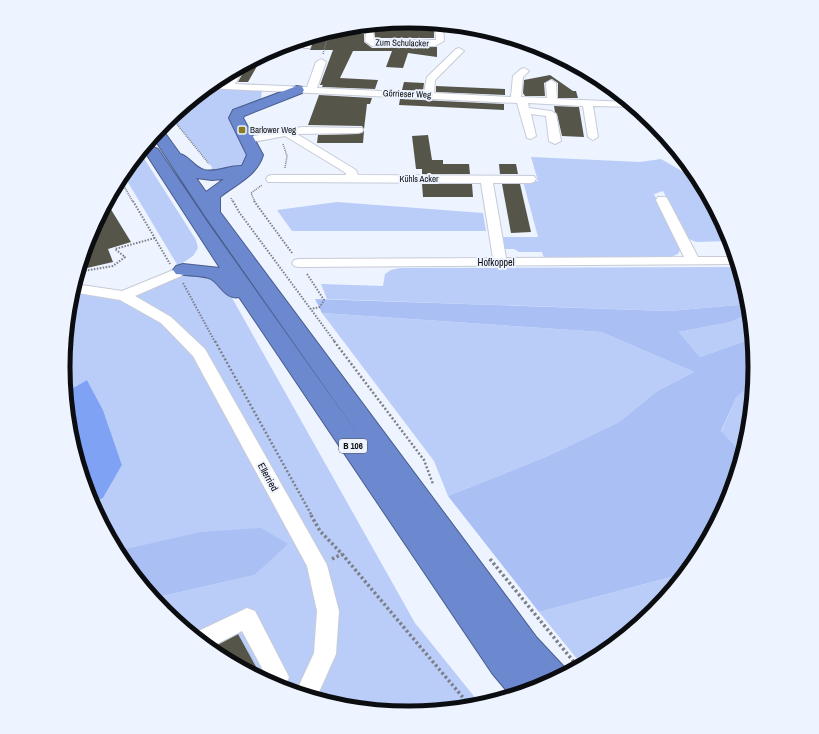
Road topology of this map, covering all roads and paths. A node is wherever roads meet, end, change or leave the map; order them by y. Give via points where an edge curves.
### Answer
1 (370, 30) edge
2 (439, 30) edge
3 (327, 39) edge
4 (459, 51) dead end
5 (321, 62) joint
6 (524, 71) dead end
7 (235, 76) edge
8 (552, 83) dead end
9 (219, 86) edge
10 (229, 87) junction
11 (304, 90) junction
12 (429, 95) junction
13 (616, 98) edge
14 (519, 99) junction
15 (552, 101) junction
16 (588, 102) junction
17 (605, 103) junction
18 (623, 104) edge
19 (524, 110) junction
20 (175, 122) edge
21 (358, 130) dead end
22 (287, 133) junction
23 (274, 135) junction
24 (531, 136) dead end
25 (161, 137) edge
26 (594, 137) dead end
27 (248, 140) junction
28 (555, 141) dead end
29 (151, 148) edge
30 (170, 151) junction
31 (250, 166) junction
32 (211, 175) junction
33 (272, 179) junction
34 (352, 179) junction
35 (486, 179) junction
36 (530, 179) dead end
37 (124, 185) edge
38 (229, 195) dead end
39 (662, 200) dead end
40 (207, 220) junction
41 (154, 238) junction
42 (693, 261) junction
43 (732, 261) edge
44 (500, 262) junction
45 (299, 263) junction
46 (84, 271) edge
47 (180, 271) junction
48 (80, 289) edge
49 (124, 296) junction
50 (311, 309) junction
51 (267, 322) junction
52 (435, 490) dead end
53 (486, 554) dead end
54 (206, 638) edge
55 (575, 663) edge
56 (550, 675) edge
57 (275, 678) edge
58 (523, 686) edge
59 (308, 690) edge
60 (466, 701) edge

1 - 2 street, Zum Schulacker via 369,41 372,43 435,43 440,40
3 - 5 path
4 - 12 street via 430,79
5 - 11 street
6 - 14 street via 518,76
7 - 10 street
8 - 15 street
9 - 10 street, Görrieser Weg
10 - 11 street, Görrieser Weg
11 - 12 street, Görrieser Weg
11 - 27 highway via 238,113 236,118
12 - 14 street, Görrieser Weg
13 - 17 street, Görrieser Weg
14 - 15 street, Görrieser Weg
14 - 19 street
15 - 16 street, Görrieser Weg
16 - 17 street, Görrieser Weg
16 - 26 street
17 - 18 street, Görrieser Weg
19 - 24 street
19 - 28 street via 552,114
20 - 32 path via 212,167
21 - 22 street via 302,130
22 - 23 street
22 - 34 street via 352,172
23 - 27 street
23 - 33 path via 284,145 287,164 283,171
25 - 30 highway, B 106
27 - 31 highway via 255,155
29 - 40 highway, B 106
30 - 32 highway via 195,172
30 - 40 highway, B 106
31 - 32 highway via 233,173
31 - 40 highway via 239,177 212,194
33 - 34 street, Kühls Acker
33 - 45 path via 254,190 251,193 252,198
34 - 35 street, Kühls Acker
35 - 36 street, Kühls Acker
35 - 44 street
37 - 41 path
38 - 50 path
39 - 42 street
40 - 47 highway via 203,252
40 - 51 highway, B 106
40 - 56 highway, B 106 via 526,648
41 - 46 path via 115,249 125,257 114,266
41 - 47 path via 170,265
42 - 43 street, Hofkoppel
42 - 44 street, Hofkoppel
44 - 45 street, Hofkoppel
45 - 50 path via 324,300 320,307
47 - 49 street
47 - 51 highway via 216,273
47 - 60 path via 320,531
48 - 49 street, Ellerried
49 - 59 street, Ellerried via 166,320 199,353 317,565 328,611 325,654
50 - 52 path via 424,460
51 - 58 highway, B 106 via 503,663
53 - 55 path
54 - 57 street via 247,618 278,676

